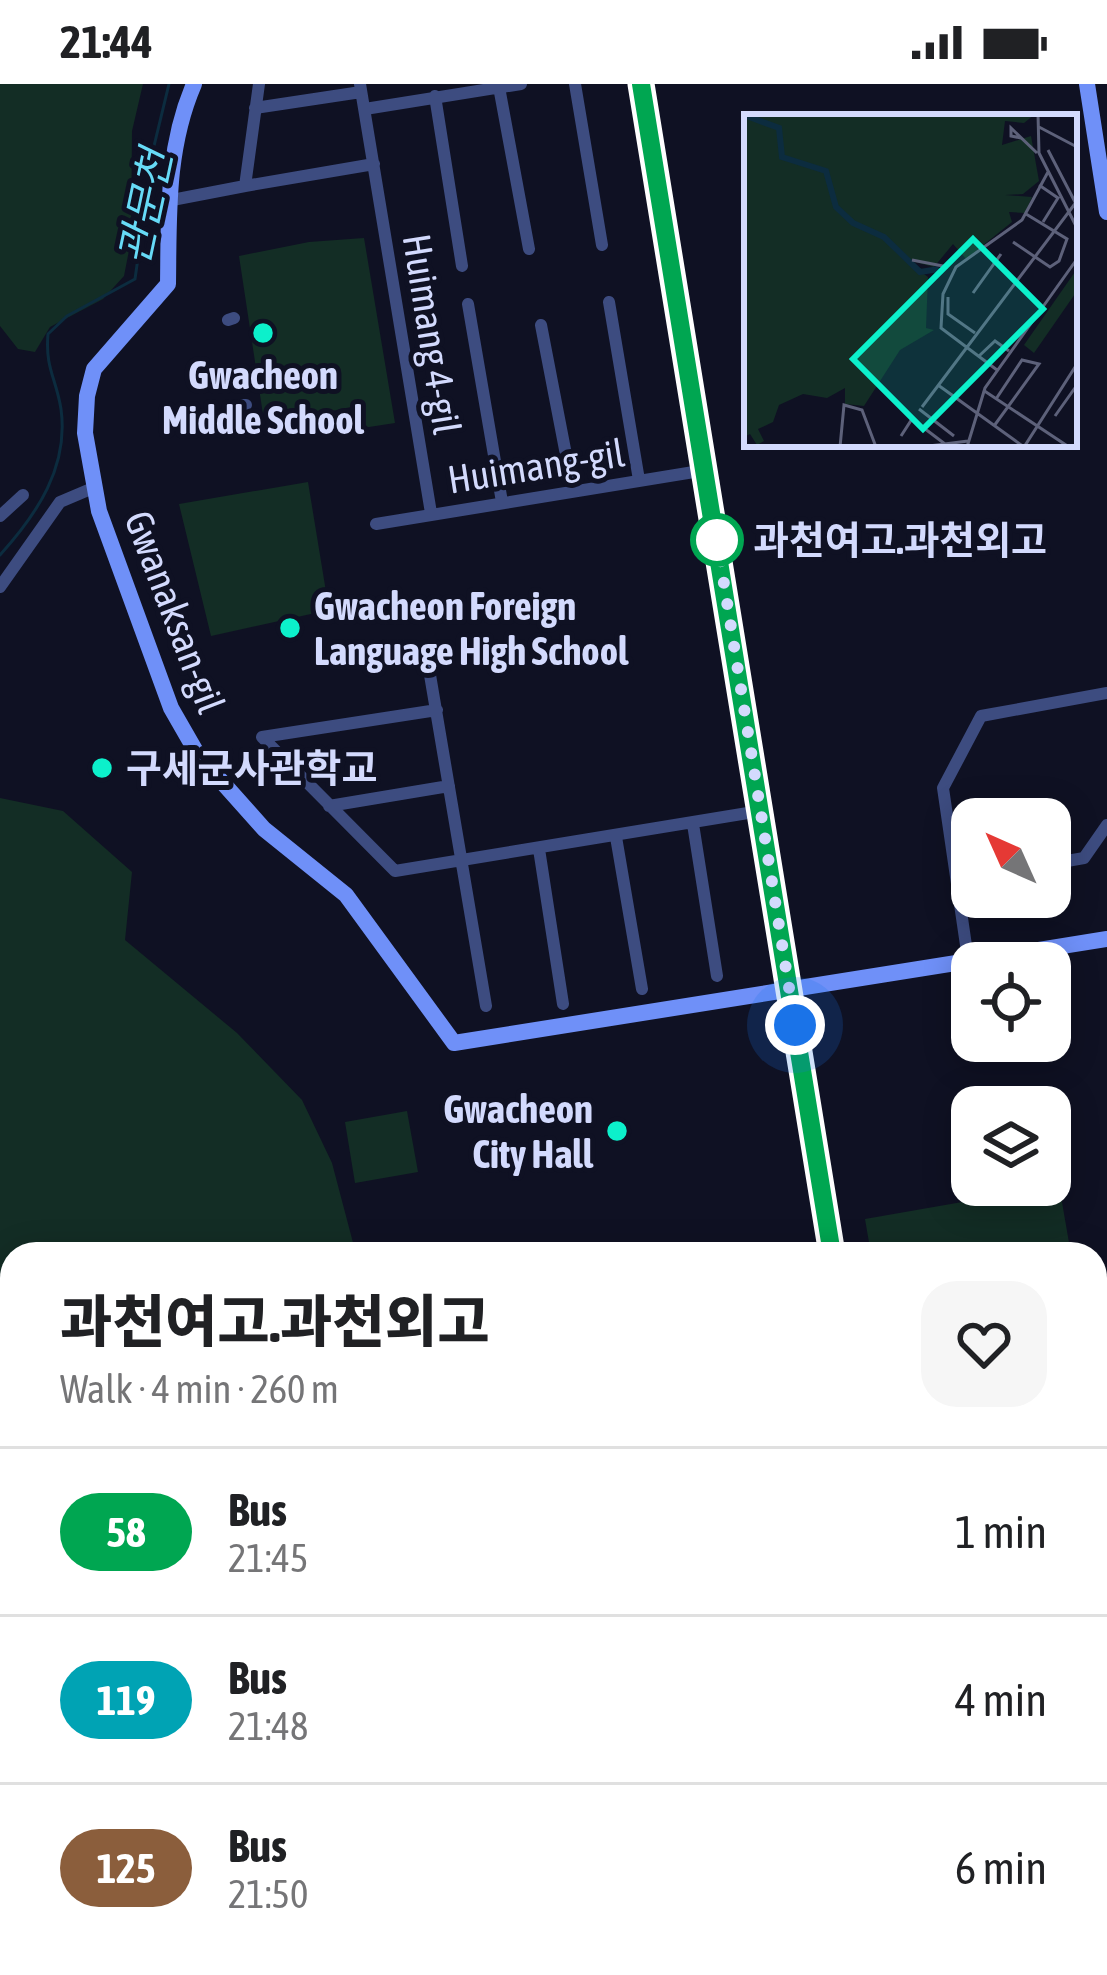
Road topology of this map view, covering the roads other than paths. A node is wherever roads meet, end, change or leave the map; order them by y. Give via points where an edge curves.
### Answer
1 (194, 84) edge
2 (259, 84) edge
3 (521, 84) edge
4 (575, 84) edge
5 (641, 84) edge
6 (1087, 84) edge
7 (361, 88) edge
8 (499, 88) junction
9 (436, 96) junction
10 (256, 108) junction
11 (364, 109) junction
12 (374, 164) junction
13 (245, 186) junction
14 (167, 201) junction
15 (1107, 212) edge
16 (602, 245) dead end
17 (529, 249) dead end
18 (462, 266) dead end
19 (609, 302) dead end
20 (468, 304) dead end
21 (541, 325) dead end
22 (706, 470) junction
23 (640, 480) junction
24 (93, 488) junction
25 (573, 491) junction
26 (23, 495) dead end
27 (502, 502) junction
28 (431, 513) junction
29 (0, 516) edge
30 (376, 524) dead end
31 (0, 586) edge
32 (429, 669) dead end
33 (1107, 693) edge
34 (436, 710) junction
35 (449, 786) junction
36 (328, 806) junction
37 (760, 811) junction
38 (693, 824) junction
39 (1107, 825) edge
40 (616, 837) junction
41 (951, 846) edge
42 (539, 849) junction
43 (1071, 860) edge
44 (462, 861) junction
45 (1107, 939) edge
46 (1071, 944) edge
47 (951, 961) edge
48 (718, 976) dead end
49 (642, 989) dead end
50 (791, 990) junction
51 (563, 1004) dead end
52 (486, 1006) dead end
53 (830, 1242) edge

1 - 14 street, Gwanaksan-gil
2 - 10 street
3 - 8 street
4 - 16 street
5 - 22 street
6 - 15 street
7 - 10 street, Huimang 4-gil
7 - 11 street, Huimang 4-gil
8 - 9 street
8 - 17 street
9 - 11 street
9 - 18 street
10 - 13 street
11 - 12 street, Huimang 4-gil
12 - 13 street
12 - 28 street, Huimang 4-gil
13 - 14 street
14 - 24 street, Gwanaksan-gil via 168,284 94,369 87,396
19 - 23 street
20 - 27 street
21 - 25 street
22 - 23 street, Huimang-gil
22 - 37 street
23 - 25 street, Huimang-gil
24 - 31 street via 60,502
24 - 50 street, Gwanaksan-gil via 171,708 198,755 264,829 346,895 454,1043
25 - 27 street, Huimang-gil
26 - 29 street
27 - 28 street, Huimang-gil
28 - 30 street, Huimang-gil
32 - 34 street
33 - 41 street via 981,716 943,788
34 - 35 street
34 - 36 street via 262,737
35 - 36 street
35 - 44 street
36 - 44 street via 395,871
37 - 38 street
37 - 50 street
38 - 40 street
38 - 48 street
39 - 43 street via 1084,858
40 - 42 street
40 - 49 street
42 - 44 street
42 - 51 street
44 - 52 street
45 - 46 street
47 - 50 street
50 - 53 street

